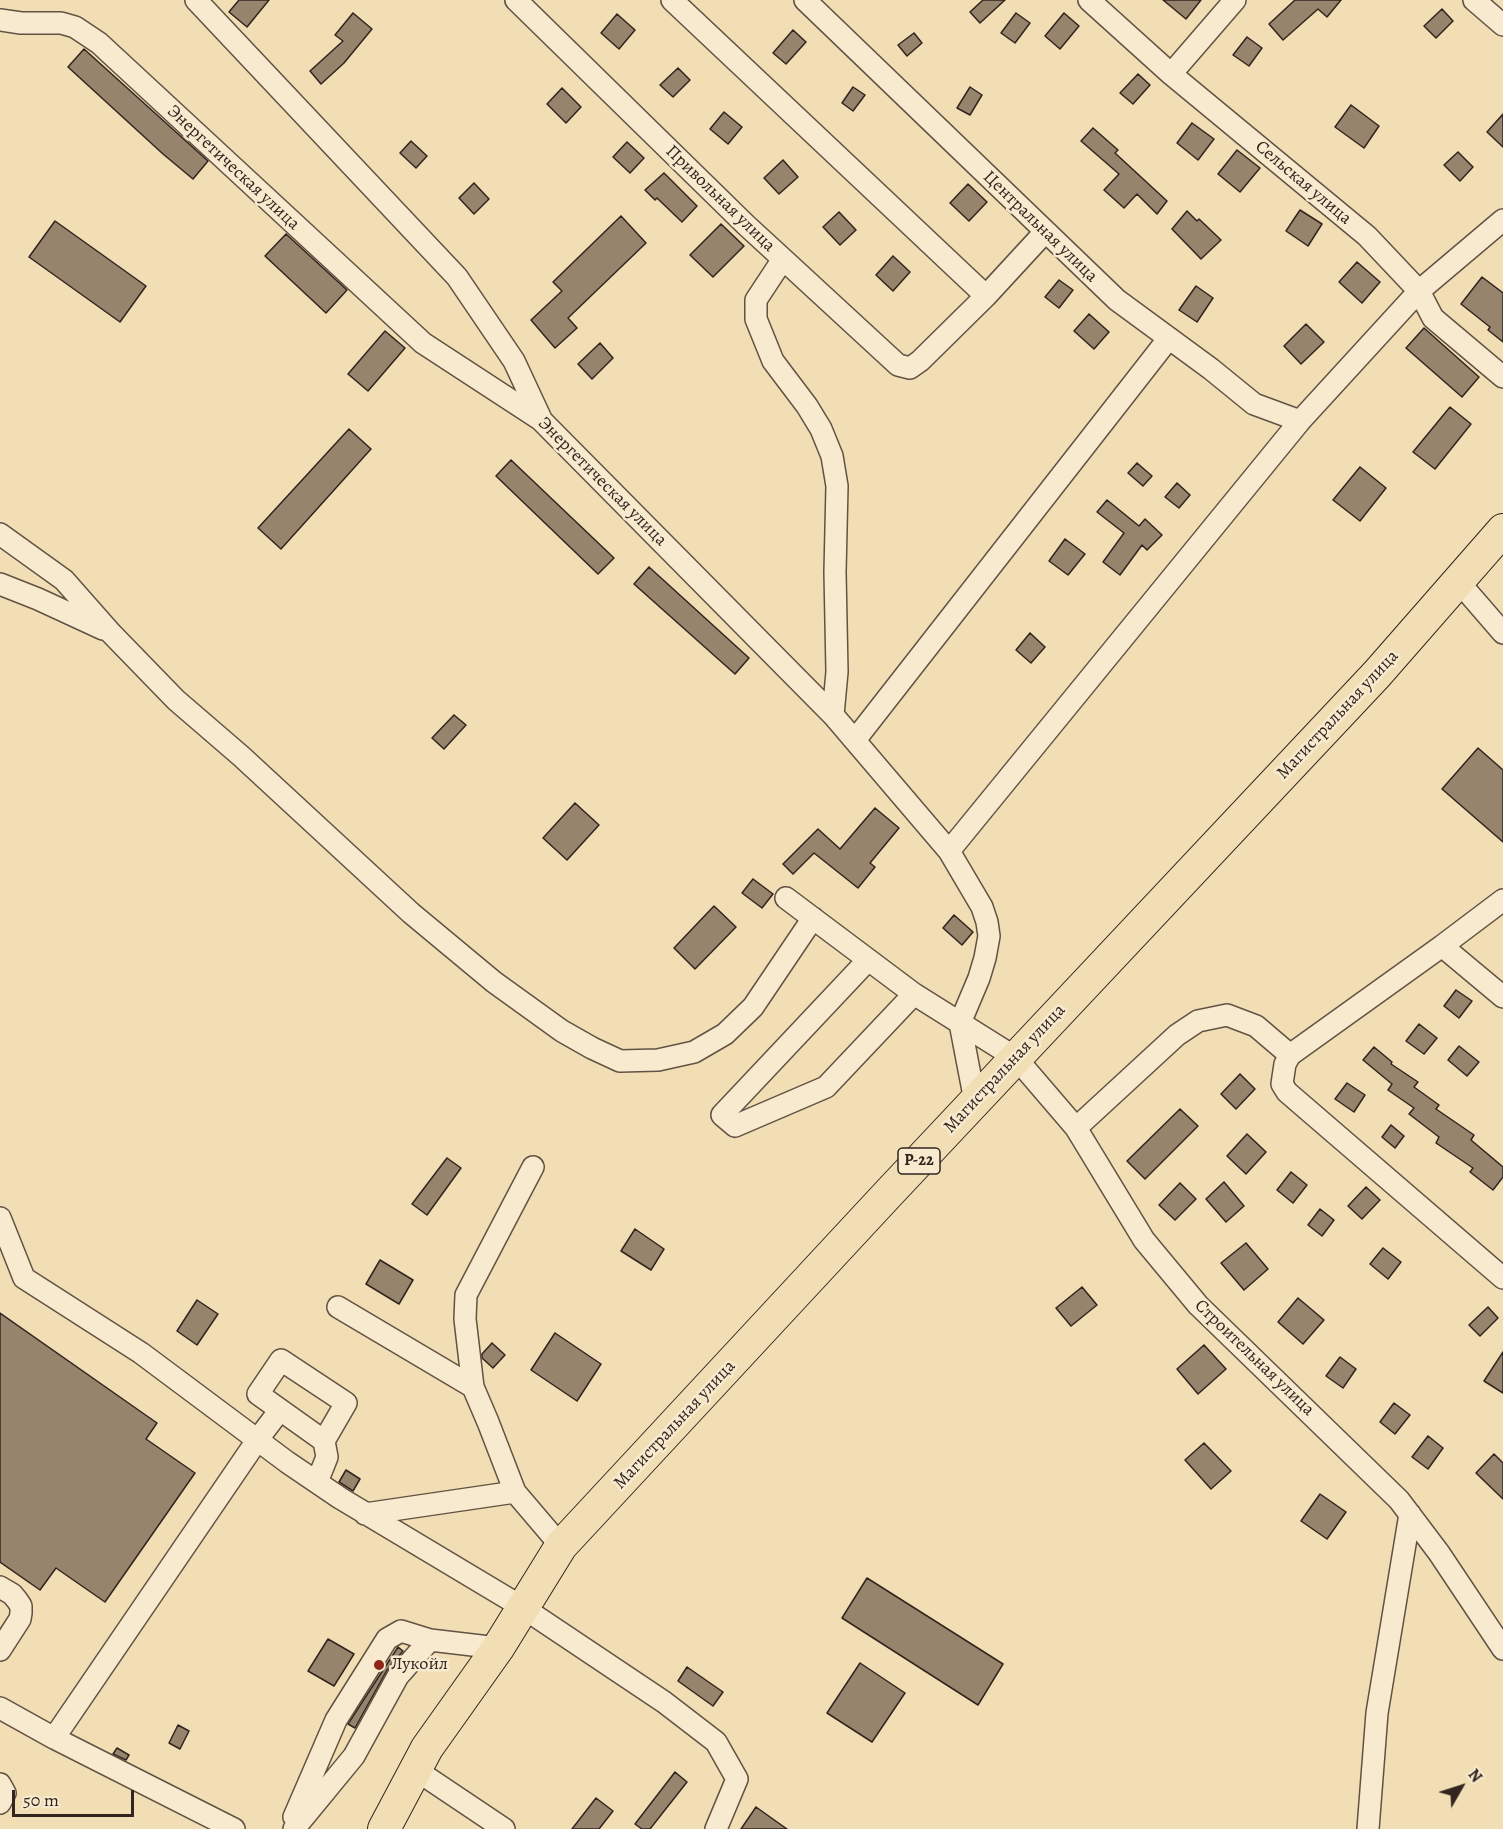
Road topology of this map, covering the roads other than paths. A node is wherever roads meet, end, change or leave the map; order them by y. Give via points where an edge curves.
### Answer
1 (196, 0) edge
2 (672, 0) edge
3 (805, 0) edge
4 (1089, 0) edge
5 (1235, 0) edge
6 (1474, 0) edge
7 (523, 2) edge
8 (0, 20) edge
9 (1503, 25) edge
10 (1172, 74) junction
11 (1503, 220) edge
12 (1045, 232) junction
13 (783, 259) junction
14 (1419, 291) junction
15 (986, 296) junction
16 (1169, 338) junction
17 (1503, 377) edge
18 (541, 420) junction
19 (1300, 421) junction
20 (1503, 530) edge
21 (0, 534) edge
22 (1458, 581) junction
23 (0, 584) edge
24 (109, 631) junction
25 (1503, 633) edge
26 (833, 715) junction
27 (855, 741) junction
28 (949, 851) junction
29 (786, 898) dead end
30 (1503, 900) edge
31 (813, 918) junction
32 (1442, 946) junction
33 (868, 960) junction
34 (914, 994) junction
35 (1503, 997) edge
36 (960, 1023) junction
37 (1290, 1055) junction
38 (1016, 1058) junction
39 (975, 1101) junction
40 (1076, 1128) junction
41 (533, 1167) dead end
42 (0, 1218) edge
43 (0, 1258) edge
44 (24, 1278) junction
45 (1503, 1278) edge
46 (338, 1307) dead end
47 (473, 1387) junction
48 (280, 1410) junction
49 (258, 1439) junction
50 (324, 1441) junction
51 (317, 1482) junction
52 (515, 1492) junction
53 (365, 1514) junction
54 (1410, 1514) junction
55 (561, 1546) junction
56 (0, 1587) edge
57 (522, 1607) junction
58 (430, 1640) junction
59 (498, 1648) junction
60 (1503, 1649) edge
61 (0, 1650) edge
62 (0, 1708) edge
63 (54, 1738) junction
64 (416, 1770) junction
65 (0, 1784) edge
66 (0, 1803) edge
67 (234, 1829) edge
68 (289, 1829) edge
69 (294, 1829) edge
70 (384, 1829) edge
71 (504, 1829) edge
72 (716, 1829) edge
73 (1368, 1829) edge

1 - 18 street via 457,277 514,361
2 - 15 street
3 - 12 street, Центральная улица
4 - 10 street, Сельская улица
5 - 10 street
6 - 9 street
7 - 13 street, Привольная улица
8 - 18 street, Энергетическая улица via 61,23 99,43 423,344
10 - 14 street, Сельская улица via 1367,236
11 - 14 street
12 - 15 street
12 - 16 street, Центральная улица via 1117,300
13 - 15 street via 903,367 916,365
13 - 26 street, Привольная улица via 756,300 756,319 773,362 816,422 832,456 837,486 837,672
14 - 17 street, Сельская улица via 1433,318
14 - 19 street
16 - 19 street, Центральная улица via 1254,404
16 - 27 street
18 - 26 street, Энергетическая улица
19 - 28 street
20 - 22 highway, Магистральная улица / Р-22
21 - 24 street via 64,580
22 - 25 street
22 - 38 highway, Магистральная улица / Р-22 via 1377,674
23 - 24 street
24 - 31 street via 176,700 411,913 494,982 562,1031 620,1061 658,1060 694,1053 725,1034 753,1007
26 - 27 street, Энергетическая улица
27 - 28 street, Энергетическая улица
28 - 36 street, Энергетическая улица via 982,907 989,936 979,978
29 - 31 street, Строительная улица
30 - 32 street
31 - 33 street, Строительная улица
32 - 35 street
32 - 37 street
33 - 34 street, Строительная улица
33 - 34 street via 722,1115 735,1126 826,1087
34 - 36 street, Строительная улица
36 - 38 street, Строительная улица
36 - 39 street
37 - 40 street via 1256,1026 1227,1016 1198,1021 1177,1035
37 - 45 street via 1282,1084 1287,1092
38 - 39 highway, Магистральная улица / Р-22
38 - 40 street, Строительная улица
39 - 55 highway, Магистральная улица / Р-22
40 - 54 street, Строительная улица via 1144,1240 1198,1305
41 - 47 street via 466,1295
42 - 44 street
43 - 44 street
44 - 49 street via 141,1353
46 - 47 street
47 - 52 street
48 - 49 street
48 - 50 street
48 - 50 street via 258,1394 281,1360 346,1403
49 - 51 street
49 - 63 street
50 - 51 street via 327,1457
51 - 53 street
52 - 53 street
52 - 55 street
53 - 57 street
54 - 60 street, Строительная улица
54 - 73 street via 1377,1713
55 - 57 highway, Магистральная улица / Р-22
56 - 61 street via 21,1606 20,1619
57 - 59 highway, Магистральная улица / Р-22
57 - 72 street via 664,1702 716,1742 737,1779
58 - 59 street
58 - 68 street via 401,1631 387,1639 336,1720
58 - 69 street via 398,1676 354,1756
59 - 64 highway, Магистральная улица / Р-22
62 - 63 street
63 - 67 street
64 - 70 highway, Магистральная улица / Р-22
64 - 71 street
65 - 66 street via 5,1793

